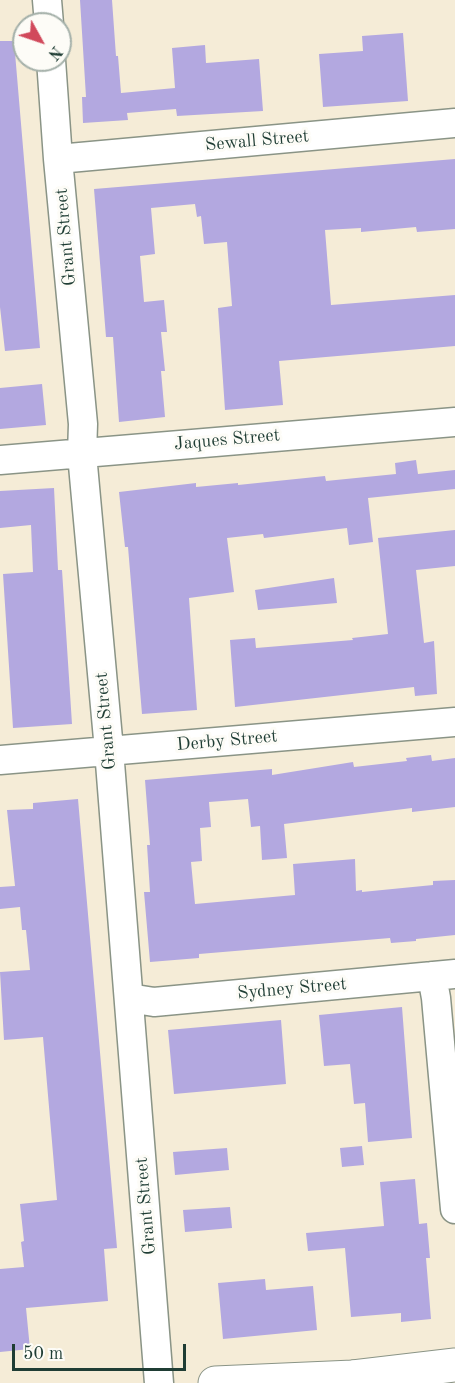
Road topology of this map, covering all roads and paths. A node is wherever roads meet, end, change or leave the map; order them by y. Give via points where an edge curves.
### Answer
1 (52, 72) edge
2 (455, 123) edge
3 (58, 159) junction
4 (455, 422) edge
5 (82, 454) junction
6 (0, 460) edge
7 (455, 722) edge
8 (109, 750) junction
9 (0, 760) edge
10 (443, 975) edge
11 (129, 998) junction
12 (455, 1209) edge
13 (455, 1365) edge
14 (341, 1380) edge
15 (159, 1383) edge
16 (215, 1383) edge
17 (309, 1383) edge

1 - 3 street, Grant Street
2 - 3 street, Sewall Street
3 - 5 street, Grant Street via 83,424
4 - 5 street, Jaques Street
5 - 6 street, Jaques Street
5 - 8 street, Grant Street
7 - 8 street, Derby Street
8 - 9 street, Derby Street
8 - 11 street, Grant Street
10 - 11 street, Sydney Street via 154,1002
10 - 12 street via 436,998
11 - 15 street, Grant Street
13 - 14 main road
14 - 16 main road
14 - 17 main road

